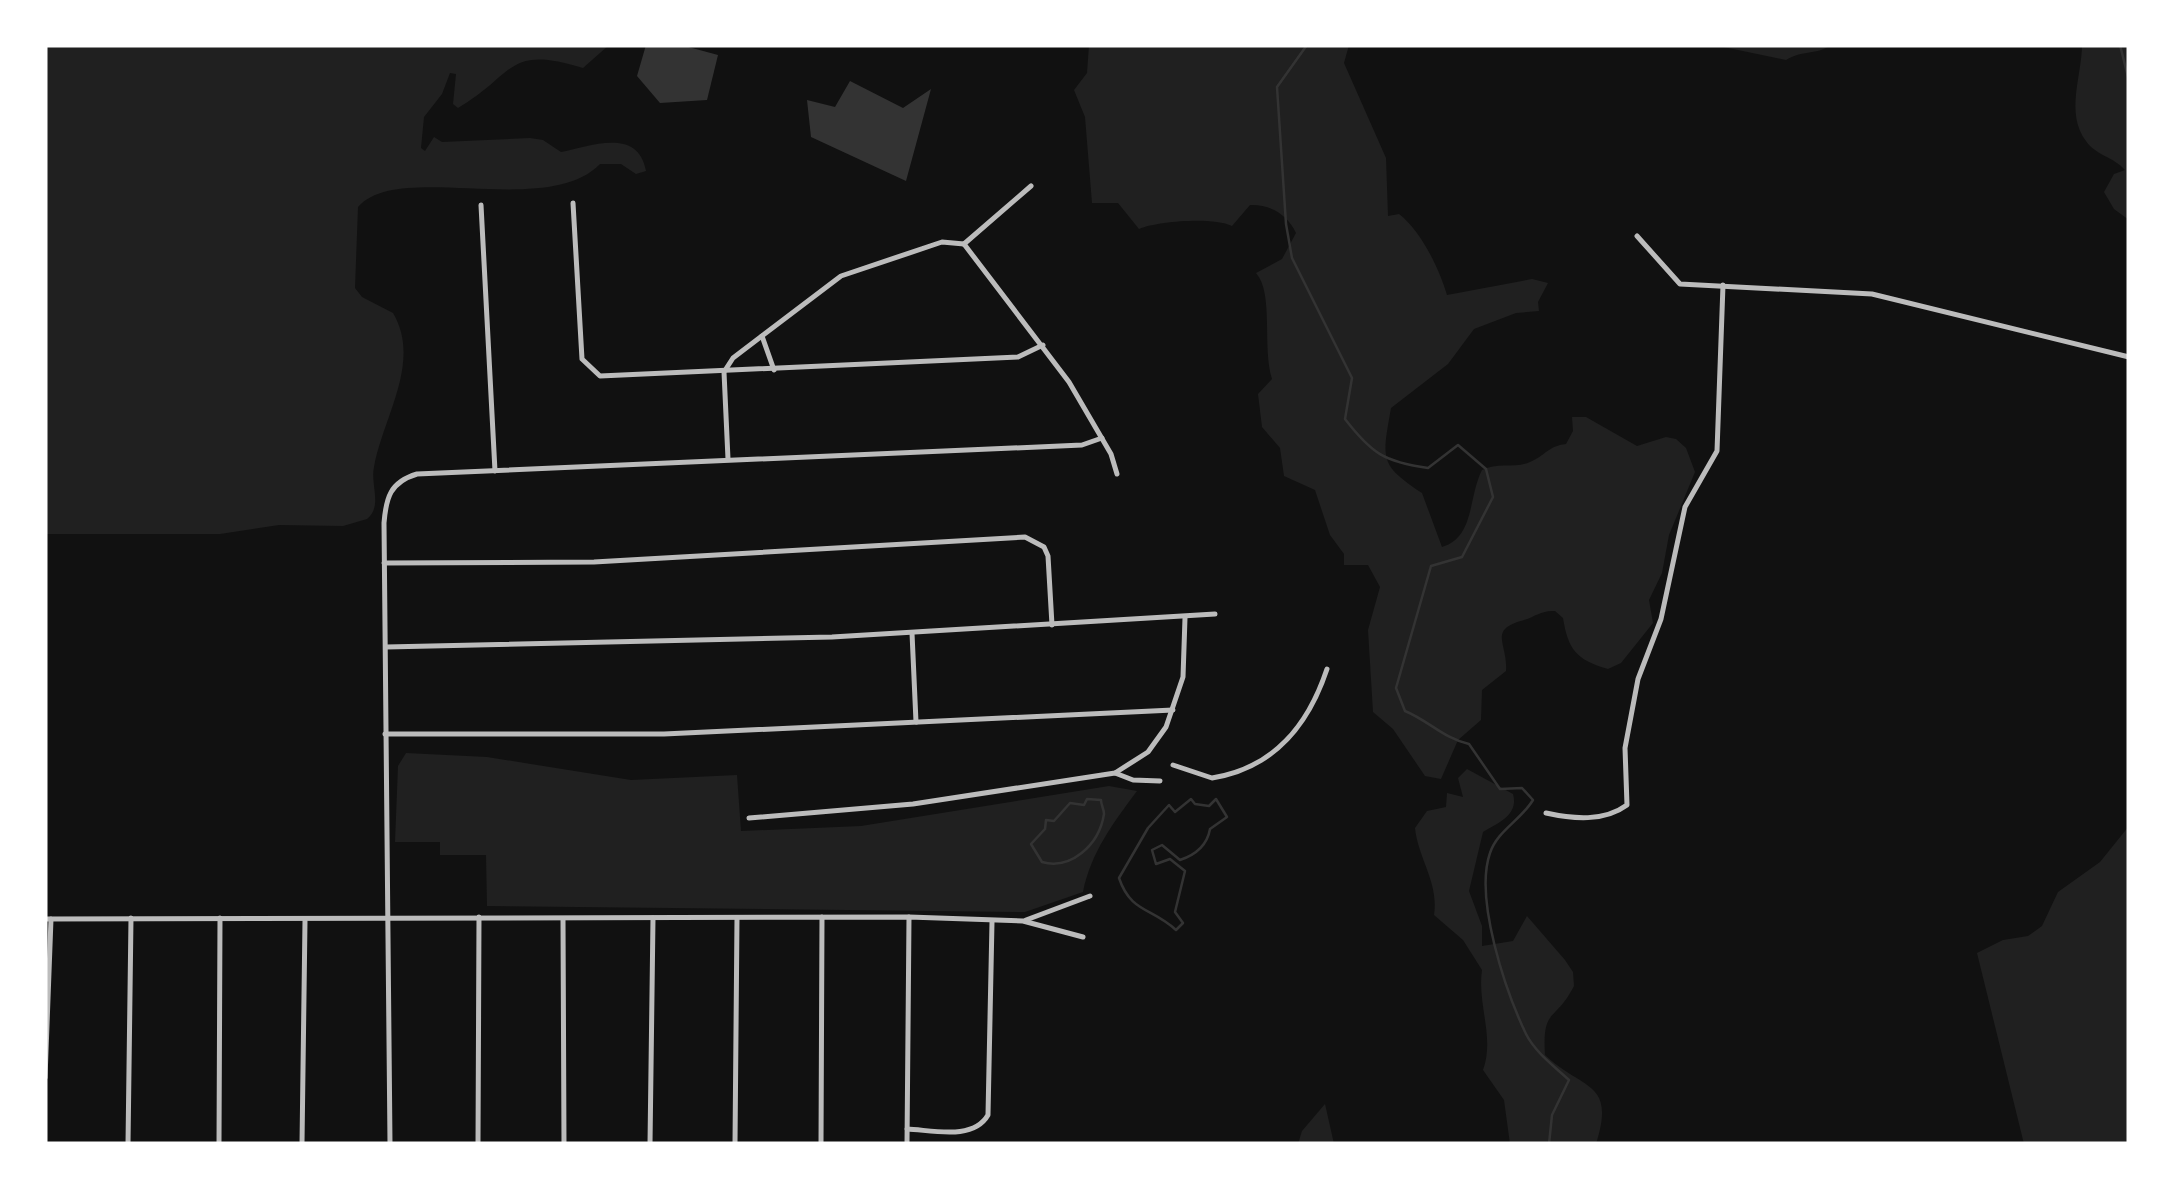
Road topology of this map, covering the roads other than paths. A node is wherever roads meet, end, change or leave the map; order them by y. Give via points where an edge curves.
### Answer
1 (1031, 186) dead end
2 (573, 204) dead end
3 (482, 205) dead end
4 (1638, 236) dead end
5 (964, 244) junction
6 (1723, 285) junction
7 (762, 336) junction
8 (1043, 345) junction
9 (2129, 357) edge
10 (774, 370) junction
11 (724, 372) junction
12 (1102, 438) junction
13 (728, 459) junction
14 (495, 470) junction
15 (1117, 474) dead end
16 (384, 563) junction
17 (1215, 614) dead end
18 (1184, 618) junction
19 (1052, 624) junction
20 (912, 633) junction
21 (386, 647) junction
22 (1326, 668) dead end
23 (1173, 710) junction
24 (916, 722) junction
25 (385, 734) junction
26 (1173, 765) dead end
27 (1115, 773) junction
28 (1160, 781) dead end
29 (1546, 813) dead end
30 (749, 818) dead end
31 (1090, 896) dead end
32 (479, 917) junction
33 (822, 917) junction
34 (908, 917) junction
35 (130, 918) junction
36 (220, 918) junction
37 (653, 918) junction
38 (737, 918) junction
39 (48, 919) edge
40 (390, 919) junction
41 (563, 920) junction
42 (305, 921) junction
43 (1023, 921) junction
44 (992, 922) junction
45 (1083, 937) dead end
46 (45, 1078) edge
47 (907, 1129) junction
48 (128, 1144) edge
49 (219, 1144) edge
50 (302, 1144) edge
51 (390, 1144) edge
52 (478, 1144) edge
53 (564, 1144) edge
54 (650, 1144) edge
55 (734, 1144) edge
56 (822, 1144) edge
57 (907, 1144) edge

1 - 5 street
2 - 11 street via 582,359 588,368 605,376
3 - 14 street
4 - 6 street via 1680,284
5 - 7 street via 942,242 841,276
5 - 8 street
6 - 9 street via 1872,294
6 - 29 street via 1717,451 1685,507 1662,619 1638,679 1625,748 1627,805 1592,817
7 - 10 street
7 - 11 street
8 - 10 street via 1018,357
8 - 12 street
10 - 11 street
11 - 13 street
12 - 13 street via 1082,445
12 - 15 street
13 - 14 street
14 - 16 street via 418,474 393,487 386,501
16 - 19 street via 594,562 1026,537 1048,556
16 - 21 street
17 - 18 street
18 - 19 street
18 - 23 street via 1184,676
19 - 20 street
20 - 21 street via 616,646
20 - 24 street
21 - 25 street
22 - 26 street via 1295,735 1273,754 1212,778
23 - 24 street
23 - 27 street via 1148,752
24 - 25 street via 664,734
25 - 40 street
27 - 28 street
27 - 30 street via 913,804
31 - 43 street
32 - 40 street
32 - 41 street
32 - 52 street
33 - 34 street
33 - 38 street
33 - 56 street
34 - 44 street
34 - 47 street
35 - 36 street
35 - 39 street
35 - 48 street
36 - 42 street
36 - 49 street
37 - 38 street
37 - 41 street
37 - 54 street
38 - 55 street
39 - 46 street
40 - 42 street
40 - 51 street
41 - 53 street
42 - 50 street
43 - 44 street
43 - 45 street
44 - 47 street via 988,1115 966,1131
47 - 57 street

